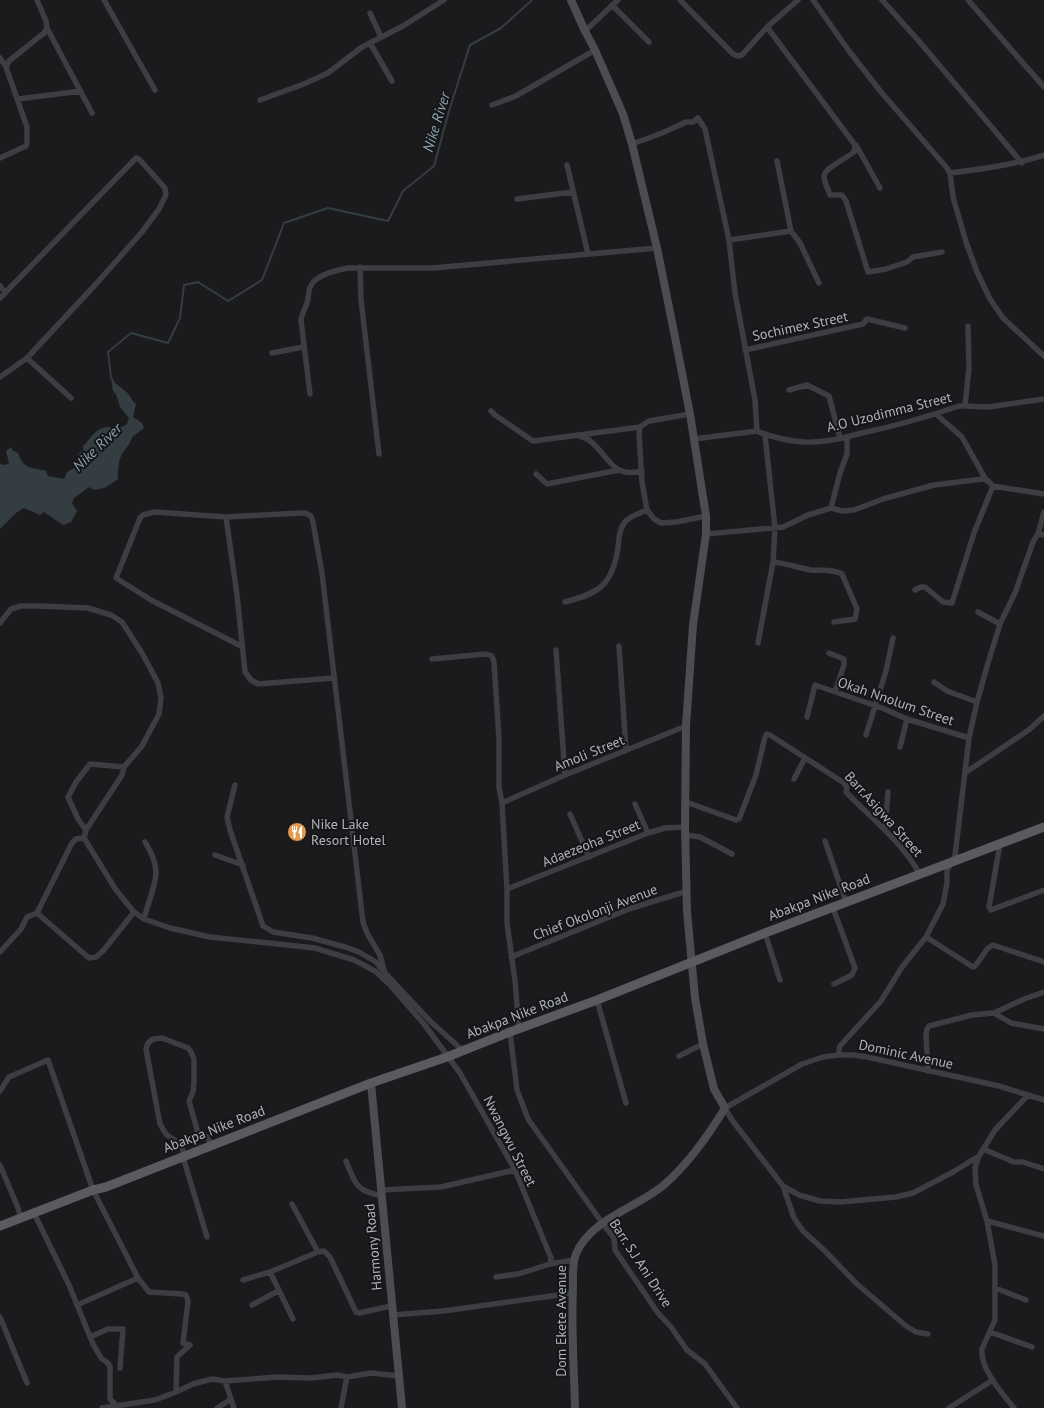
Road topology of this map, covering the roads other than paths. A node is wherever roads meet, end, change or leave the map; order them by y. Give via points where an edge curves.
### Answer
1 (37, 0) edge
2 (104, 0) edge
3 (444, 0) edge
4 (571, 0) edge
5 (618, 0) edge
6 (680, 0) edge
7 (798, 0) edge
8 (813, 0) edge
9 (882, 0) edge
10 (968, 0) edge
11 (612, 5) junction
12 (370, 13) dead end
13 (767, 27) junction
14 (47, 28) junction
15 (585, 31) junction
16 (381, 37) junction
17 (370, 42) junction
18 (649, 42) dead end
19 (595, 50) junction
20 (0, 58) edge
21 (6, 67) junction
22 (392, 81) dead end
23 (1044, 87) edge
24 (155, 90) dead end
25 (81, 91) junction
26 (18, 99) junction
27 (260, 100) dead end
28 (492, 105) dead end
29 (92, 114) dead end
30 (632, 144) junction
31 (856, 145) junction
32 (1044, 155) edge
33 (0, 158) edge
34 (777, 161) dead end
35 (1022, 163) junction
36 (567, 165) dead end
37 (950, 173) junction
38 (880, 188) dead end
39 (573, 192) junction
40 (517, 199) dead end
41 (791, 231) junction
42 (729, 240) junction
43 (657, 248) junction
44 (942, 252) dead end
45 (588, 254) junction
46 (360, 267) junction
47 (819, 283) dead end
48 (0, 286) edge
49 (6, 292) junction
50 (0, 298) edge
51 (968, 326) dead end
52 (904, 328) dead end
53 (303, 347) junction
54 (745, 350) junction
55 (272, 353) dead end
56 (1044, 356) edge
57 (27, 358) junction
58 (0, 377) edge
59 (789, 390) dead end
60 (310, 394) dead end
61 (71, 398) dead end
62 (1044, 399) edge
63 (965, 406) junction
64 (491, 411) dead end
65 (690, 414) junction
66 (936, 414) junction
67 (640, 427) junction
68 (757, 431) junction
69 (577, 435) junction
70 (766, 435) junction
71 (847, 437) junction
72 (840, 438) junction
73 (694, 439) junction
74 (379, 454) dead end
75 (619, 470) junction
76 (642, 472) junction
77 (536, 474) dead end
78 (986, 480) junction
79 (993, 486) junction
80 (1044, 494) edge
81 (831, 508) junction
82 (646, 510) junction
83 (1044, 512) edge
84 (706, 516) junction
85 (226, 517) junction
86 (774, 528) junction
87 (706, 534) junction
88 (1041, 535) edge
89 (773, 562) junction
90 (915, 590) dead end
91 (565, 602) dead end
92 (978, 612) dead end
93 (834, 622) dead end
94 (0, 623) edge
95 (1000, 624) junction
96 (893, 638) dead end
97 (758, 643) dead end
98 (241, 646) junction
99 (619, 646) dead end
100 (556, 650) dead end
101 (829, 653) dead end
102 (432, 659) dead end
103 (334, 678) junction
104 (934, 682) dead end
105 (835, 692) junction
106 (977, 702) junction
107 (875, 705) junction
108 (1044, 716) edge
109 (807, 717) dead end
110 (907, 719) junction
111 (686, 726) junction
112 (866, 735) dead end
113 (969, 738) junction
114 (900, 747) dead end
115 (626, 750) junction
116 (805, 758) junction
117 (124, 767) junction
118 (965, 773) junction
119 (564, 775) junction
120 (794, 780) dead end
121 (235, 785) dead end
122 (888, 792) dead end
123 (686, 802) junction
124 (502, 803) junction
125 (635, 804) dead end
126 (570, 814) dead end
127 (1044, 827) edge
128 (884, 829) junction
129 (86, 830) junction
130 (685, 831) junction
131 (648, 833) junction
132 (84, 838) junction
133 (825, 841) dead end
134 (145, 842) dead end
135 (1000, 844) junction
136 (732, 854) dead end
137 (215, 855) dead end
138 (589, 857) junction
139 (951, 862) junction
140 (243, 865) junction
141 (919, 874) junction
142 (507, 889) junction
143 (1044, 890) edge
144 (687, 892) junction
145 (846, 902) junction
146 (833, 908) junction
147 (134, 912) junction
148 (36, 913) junction
149 (144, 919) junction
150 (765, 933) junction
151 (926, 937) junction
152 (0, 952) edge
153 (511, 957) junction
154 (692, 961) junction
155 (1044, 962) edge
156 (385, 973) junction
157 (780, 980) dead end
158 (834, 984) dead end
159 (1044, 992) edge
160 (597, 1000) junction
161 (994, 1013) junction
162 (519, 1028) junction
163 (1044, 1029) edge
164 (510, 1032) junction
165 (703, 1044) junction
166 (838, 1055) junction
167 (679, 1056) dead end
168 (447, 1057) junction
169 (928, 1070) junction
170 (371, 1083) junction
171 (0, 1091) edge
172 (1028, 1095) junction
173 (1044, 1100) edge
174 (626, 1103) dead end
175 (725, 1108) junction
176 (212, 1145) junction
177 (983, 1149) junction
178 (979, 1156) junction
179 (183, 1157) junction
180 (346, 1161) dead end
181 (0, 1165) edge
182 (1044, 1169) edge
183 (515, 1170) junction
184 (784, 1186) junction
185 (93, 1190) junction
186 (381, 1193) junction
187 (292, 1204) dead end
188 (34, 1214) junction
189 (21, 1218) junction
190 (987, 1221) junction
191 (603, 1224) junction
192 (0, 1226) edge
193 (1044, 1236) edge
194 (206, 1237) dead end
195 (318, 1252) junction
196 (574, 1260) junction
197 (550, 1264) junction
198 (270, 1272) junction
199 (496, 1277) dead end
200 (138, 1278) junction
201 (244, 1280) dead end
202 (995, 1288) junction
203 (278, 1291) junction
204 (573, 1293) junction
205 (1026, 1300) dead end
206 (77, 1305) junction
207 (252, 1305) dead end
208 (392, 1306) junction
209 (392, 1315) junction
210 (0, 1317) edge
211 (293, 1319) dead end
212 (990, 1332) junction
213 (928, 1334) dead end
214 (90, 1337) junction
215 (1032, 1347) dead end
216 (120, 1368) dead end
217 (398, 1376) junction
218 (347, 1377) junction
219 (993, 1380) junction
220 (225, 1381) junction
221 (27, 1383) dead end
222 (176, 1392) junction
223 (230, 1400) junction
224 (116, 1407) edge
225 (102, 1408) edge
226 (217, 1408) edge
227 (234, 1408) edge
228 (341, 1408) edge
229 (402, 1408) edge
230 (575, 1408) edge
231 (737, 1408) edge
232 (949, 1408) edge
233 (1014, 1408) edge

1 - 14 street
2 - 24 street
3 - 16 street
4 - 15 main road
5 - 11 street
6 - 13 street via 736,56 742,55
7 - 13 street
8 - 37 street via 881,92
9 - 35 street
10 - 23 street
11 - 15 street
11 - 18 street
12 - 16 street
13 - 31 street
14 - 21 street via 9,61
14 - 25 street
15 - 19 main road
16 - 17 street
17 - 22 street
17 - 27 street via 328,73
19 - 28 street via 516,96
19 - 30 main road via 623,114
20 - 21 street
21 - 26 street
25 - 26 street
25 - 29 street
26 - 33 street via 27,126 27,143 26,146
30 - 42 street via 698,118 706,128
30 - 43 main road
31 - 38 street
31 - 44 street via 854,152 827,170 824,178 830,195 842,196 846,201 868,272 907,262 912,257
32 - 35 street
34 - 41 street
35 - 37 street
36 - 39 street
37 - 56 street via 953,197 966,242 990,299 1003,318
39 - 40 street
39 - 45 street
41 - 42 street
41 - 47 street via 800,243
42 - 54 street
43 - 45 street
43 - 65 main road
45 - 46 street via 433,268
46 - 53 street via 338,270 312,284 302,312
46 - 74 street via 361,300
48 - 49 street
49 - 50 street
49 - 57 street via 136,158 165,188 166,195 159,209 142,232
51 - 63 street via 969,368
52 - 54 street, Sochimex Street via 867,319 863,324
53 - 55 street
53 - 60 street
54 - 68 street via 755,400
57 - 58 street
57 - 61 street
59 - 72 street via 807,385 829,396
62 - 63 street, A.O Uzodimma Street via 988,407
63 - 66 street, A.O Uzodimma Street
64 - 69 street via 533,440
65 - 67 street via 649,421
65 - 73 main road
66 - 71 street, A.O Uzodimma Street
66 - 78 street via 962,437
67 - 69 street
67 - 76 street
68 - 70 street, A.O Uzodimma Street
68 - 73 street
69 - 75 street via 588,439
70 - 72 street, A.O Uzodimma Street via 804,442
70 - 86 street
71 - 72 street, A.O Uzodimma Street
71 - 81 street via 847,454
73 - 84 main road
75 - 76 street via 629,474
75 - 77 street via 547,484
76 - 82 street
78 - 79 street
78 - 81 street via 934,485 854,510 842,511
79 - 80 street
79 - 90 street via 974,533 952,603 943,602 925,586
81 - 86 street via 783,527
82 - 84 street via 661,523
82 - 91 street via 626,520 623,525 617,555 606,582 588,596
83 - 88 street
84 - 87 main road
85 - 98 street
85 - 98 street via 154,512 143,515 116,578 151,600
85 - 103 street via 300,513 311,516 322,573
86 - 87 street
86 - 89 street
87 - 111 main road via 693,625
88 - 95 street via 1033,542 1015,593
89 - 93 street via 842,574 857,609 857,615 852,621
89 - 97 street
92 - 95 street
94 - 117 street via 11,609 20,606 88,608 111,615 122,622 158,683 161,698 159,714 142,746
95 - 106 street
96 - 107 street
98 - 103 street via 245,672 258,684
99 - 115 street
100 - 119 street
101 - 105 street via 844,659
102 - 124 street via 486,654 492,656
103 - 156 street via 364,922 367,933 380,955
104 - 106 street via 946,691
105 - 107 street, Okah Nnolum Street
105 - 109 street, Okah Nnolum Street via 815,685
106 - 113 street
107 - 110 street, Okah Nnolum Street
107 - 112 street
108 - 118 street via 1030,729
110 - 113 street, Okah Nnolum Street
110 - 114 street
111 - 115 street, Amoli Street
111 - 123 main road
113 - 118 street
115 - 119 street, Amoli Street
116 - 120 street
116 - 123 street, Barr.Asigwa Street via 767,734 756,775 739,819
116 - 128 street, Barr.Asigwa Street via 844,783 846,792
117 - 129 street via 122,775
117 - 129 street via 90,764 76,782 68,797
118 - 139 street via 955,856
119 - 124 street, Amoli Street
121 - 140 street via 227,817
122 - 128 street
123 - 130 main road
124 - 142 street
125 - 131 street
126 - 138 street
127 - 135 main road, Abakpa Nike Road
128 - 141 street, Barr.Asigwa Street via 913,862
129 - 132 street
130 - 131 street, Adaezeoha Street via 665,828
130 - 136 street, Adaezeoha Street
130 - 144 main road
131 - 138 street, Adaezeoha Street
132 - 147 street, Nwangwu Street via 116,890
132 - 148 street via 76,839 72,843
133 - 145 street
134 - 149 street via 156,872
135 - 139 main road, Abakpa Nike Road
135 - 143 street via 989,907 991,910
137 - 140 street
138 - 142 street, Adaezeoha Street
139 - 141 main road, Abakpa Nike Road
139 - 151 street via 947,871 943,904
140 - 156 street via 265,928 359,952 376,962
141 - 145 main road, Abakpa Nike Road
142 - 153 street
144 - 153 street, Chief Okolonji Avenue via 629,909
144 - 154 main road
145 - 146 main road, Abakpa Nike Road
146 - 150 main road, Abakpa Nike Road
146 - 158 street via 855,968 852,975
147 - 148 street via 103,951 96,957 89,958
147 - 149 street, Nwangwu Street
148 - 152 street via 27,917 21,929
149 - 168 street, Nwangwu Street via 210,937 315,948 354,960 375,971 390,985 424,1024
150 - 154 main road, Abakpa Nike Road
150 - 157 street
151 - 155 street via 973,967 993,945
151 - 166 street via 881,1001 840,1046
153 - 162 street
154 - 160 main road, Abakpa Nike Road
154 - 165 main road
156 - 162 street via 431,1022 464,1049
159 - 161 street
160 - 162 main road, Abakpa Nike Road
160 - 174 street
161 - 163 street via 1011,1023
161 - 169 street via 972,1015 929,1026 926,1034
162 - 164 main road, Abakpa Nike Road
164 - 168 main road, Abakpa Nike Road
164 - 191 street, Barr. S.J Ani Drive via 517,1090 528,1119
165 - 167 street
165 - 175 main road via 714,1089
166 - 169 street, Dominic Avenue via 867,1057
166 - 175 street, Dominic Avenue via 802,1064
168 - 170 main road, Abakpa Nike Road
168 - 183 street, Nwangwu Street via 460,1074
169 - 172 street, Dominic Avenue
170 - 176 main road, Abakpa Nike Road
170 - 186 main road, Harmony Road
171 - 185 street via 9,1077 48,1060
172 - 173 street, Dominic Avenue
172 - 177 street via 995,1130
175 - 184 street
175 - 191 main road, Dom Ekete Avenue via 692,1157 680,1170 664,1185
176 - 179 main road, Abakpa Nike Road
176 - 179 street via 207,1138 198,1133 190,1101 194,1082 194,1059 191,1052 188,1048 162,1038 153,1039 146,1049 158,1117 166,1134 183,1147
177 - 178 street
177 - 182 street via 1014,1162 1023,1162
178 - 184 street via 913,1192 896,1197 840,1202 800,1195
178 - 190 street via 974,1167 976,1185
179 - 185 main road, Abakpa Nike Road
179 - 194 street
180 - 186 street via 361,1189 371,1194
181 - 189 street
183 - 186 street via 441,1187
183 - 197 street, Nwangwu Street via 551,1258
184 - 213 street via 794,1218 803,1231 857,1284 906,1326 916,1332
185 - 188 main road, Abakpa Nike Road
185 - 200 street
186 - 208 main road, Harmony Road
187 - 195 street
188 - 189 main road, Abakpa Nike Road
188 - 206 street
189 - 192 main road, Abakpa Nike Road
190 - 193 street
190 - 202 street via 995,1265
191 - 196 main road, Dom Ekete Avenue via 584,1240
191 - 231 street, Barr. S.J Ani Drive via 614,1238 616,1250 658,1313 687,1350 705,1364
195 - 198 street
195 - 208 street via 324,1251 330,1257 356,1312
196 - 197 street
196 - 204 main road, Dom Ekete Avenue
197 - 199 street via 520,1274
198 - 201 street
198 - 203 street
200 - 206 street
200 - 222 street via 149,1292 182,1294 186,1295 188,1301 183,1343 190,1345 177,1357
202 - 205 street
202 - 212 street via 995,1320
203 - 207 street
203 - 211 street
204 - 209 street via 443,1311
204 - 230 main road, Dom Ekete Avenue
206 - 214 street
208 - 209 main road, Harmony Road
209 - 217 main road, Harmony Road
210 - 221 street
212 - 215 street
212 - 219 street via 982,1354
214 - 216 street via 108,1329 123,1329
214 - 224 street via 97,1353 110,1367 110,1399
217 - 218 street via 371,1373
217 - 229 main road, Harmony Road
218 - 220 street via 337,1374 311,1378 278,1376
218 - 228 street
219 - 232 street
219 - 233 street
220 - 222 street via 207,1380
220 - 223 street
222 - 224 street via 155,1400
223 - 226 street
223 - 227 street
224 - 225 street

